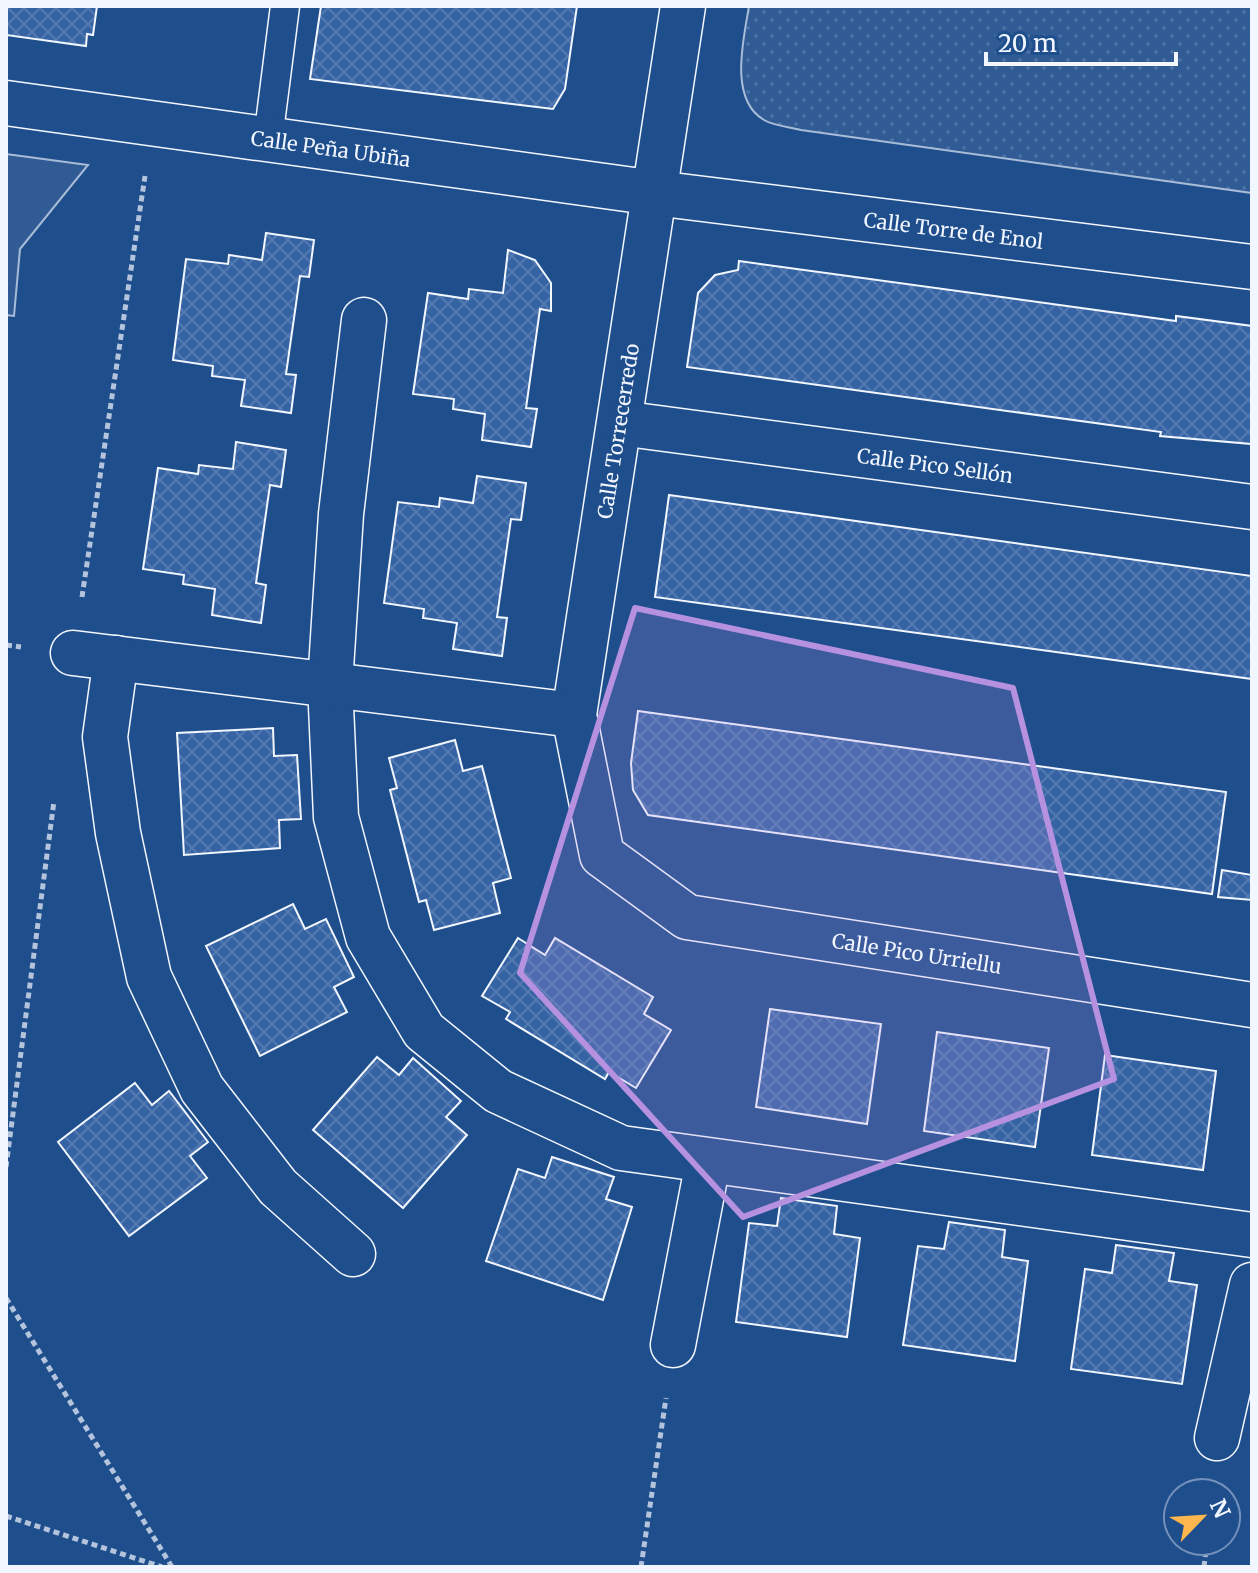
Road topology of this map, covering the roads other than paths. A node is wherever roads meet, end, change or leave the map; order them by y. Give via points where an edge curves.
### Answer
1 (285, 6) edge
2 (683, 6) edge
3 (6, 103) edge
4 (268, 139) junction
5 (655, 193) junction
6 (1252, 267) edge
7 (364, 320) dead end
8 (620, 423) junction
9 (1252, 507) edge
10 (330, 684) junction
11 (574, 715) junction
12 (602, 855) joint
13 (1252, 1005) edge
14 (708, 1162) junction
15 (1252, 1235) edge
16 (353, 1254) dead end
17 (1252, 1285) edge
18 (673, 1345) road end
19 (1217, 1438) dead end

1 - 4 lane
2 - 5 street, Calle Torrecerredo
3 - 4 street, Calle Peña Ubiña
4 - 5 street, Calle Peña Ubiña
5 - 6 street, Calle Torre de Enol
5 - 8 street, Calle Torrecerredo
7 - 10 street via 341,514
8 - 9 street, Calle Pico Sellón
8 - 11 street, Calle Torrecerredo
10 - 11 street
10 - 14 street via 336,817 368,937 424,1031 498,1091 621,1148
10 - 16 street via 94,656 118,833 149,977 202,1089 278,1187
11 - 12 street, Calle Torrecerredo
12 - 13 street, Calle Pico Urriellu via 687,917
14 - 15 street
14 - 18 street
17 - 19 street

